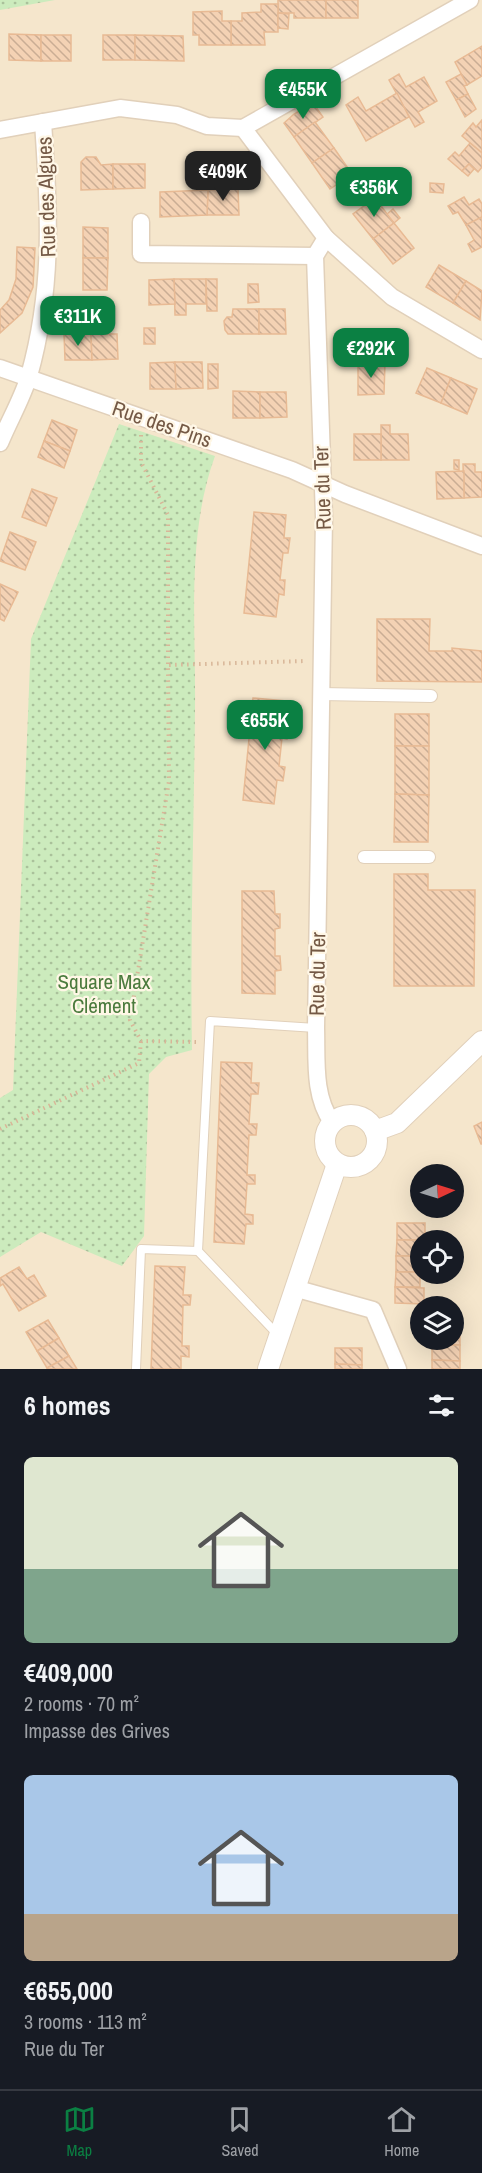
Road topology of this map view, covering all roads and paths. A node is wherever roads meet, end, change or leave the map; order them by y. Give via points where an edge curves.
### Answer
1 (470, 0) edge
2 (43, 122) junction
3 (243, 128) junction
4 (0, 130) edge
5 (141, 222) dead end
6 (326, 238) junction
7 (315, 256) junction
8 (482, 350) edge
9 (0, 368) edge
10 (28, 378) junction
11 (140, 417) junction
12 (0, 443) edge
13 (323, 483) junction
14 (482, 546) edge
15 (322, 661) junction
16 (168, 665) junction
17 (321, 694) junction
18 (431, 696) dead end
19 (364, 857) dead end
20 (429, 857) dead end
21 (316, 1028) junction
22 (141, 1041) junction
23 (482, 1041) edge
24 (209, 1042) junction
25 (332, 1122) junction
26 (0, 1129) edge
27 (375, 1131) junction
28 (337, 1164) junction
29 (198, 1251) junction
30 (294, 1288) junction
31 (279, 1335) junction
32 (136, 1369) edge
33 (268, 1369) edge
34 (398, 1369) edge

1 - 3 street
2 - 3 street via 120,108 177,115 207,126
2 - 4 street
2 - 10 street, Rue des Algues via 50,225 47,292
3 - 6 street
5 - 7 street via 141,254
6 - 7 street
6 - 8 street via 392,297
7 - 13 street, Rue du Ter
9 - 10 street, Rue des Pins
10 - 11 street, Rue des Pins
10 - 12 street, Rue des Algues
11 - 13 street, Rue des Pins
11 - 16 path via 141,462 168,515
13 - 14 street, Rue des Pins
13 - 15 street, Rue du Ter
15 - 16 path
15 - 17 street, Rue du Ter
16 - 22 path via 170,781 130,1020
17 - 18 street
17 - 21 street, Rue du Ter
19 - 20 street
21 - 24 lane via 210,1021
21 - 25 street, Rue du Ter via 318,1084
22 - 24 path
22 - 26 path via 139,1063
23 - 27 street via 397,1123
24 - 29 lane
25 - 27 street via 356,1115
25 - 28 street via 324,1144
27 - 28 street via 376,1147 368,1161 353,1167
28 - 30 street
29 - 31 lane
29 - 32 lane via 141,1249
30 - 31 street
30 - 34 street via 372,1310
31 - 33 street

